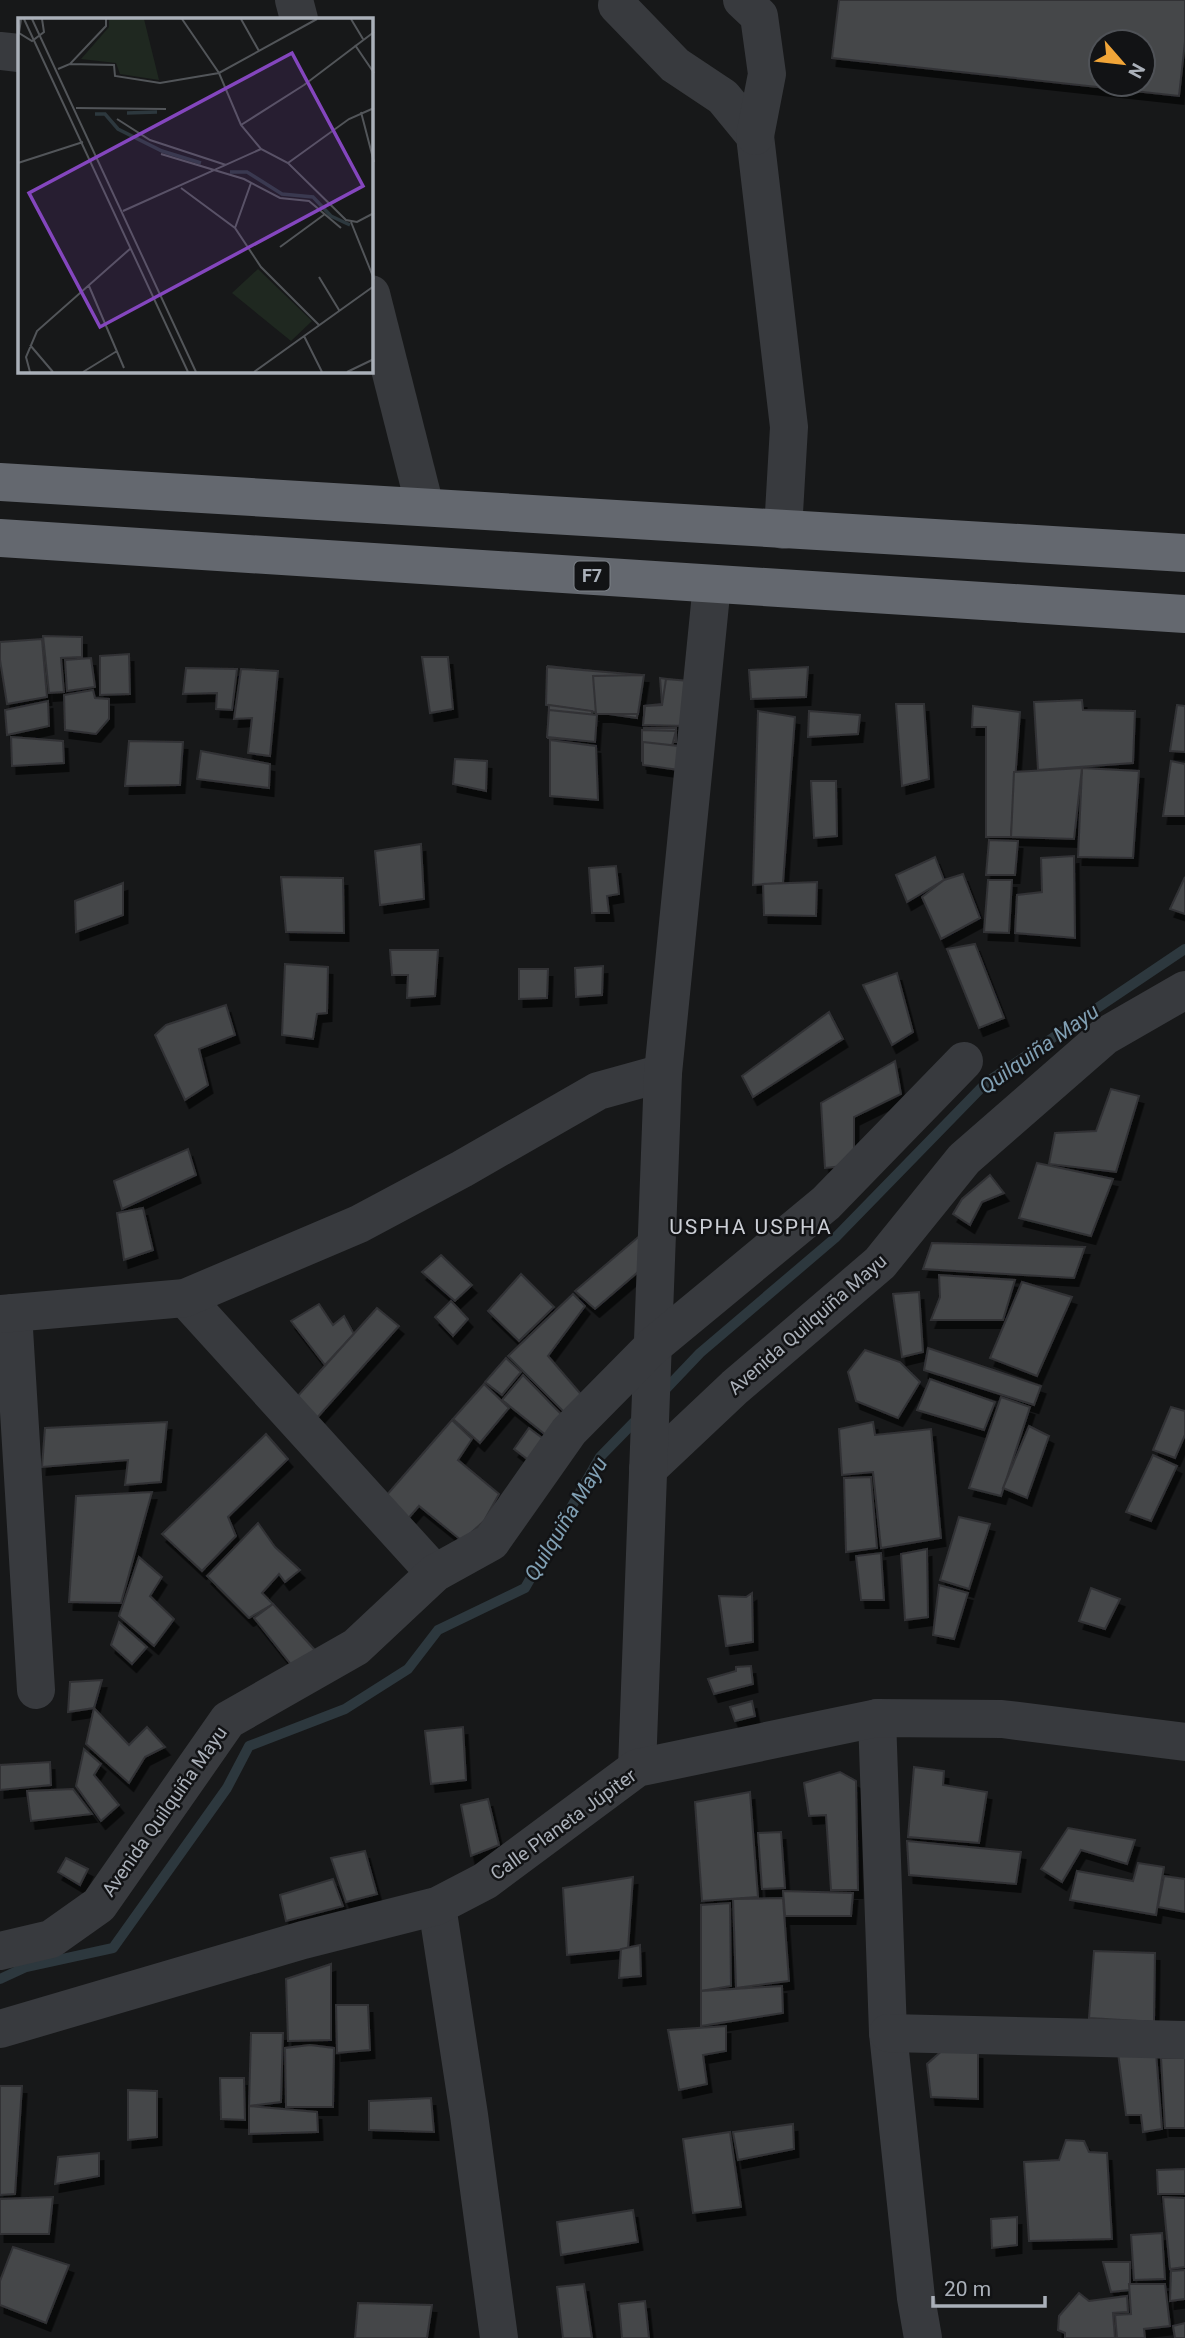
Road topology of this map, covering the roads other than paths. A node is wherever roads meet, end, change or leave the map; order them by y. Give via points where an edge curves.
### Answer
1 (294, 0) edge
2 (620, 0) edge
3 (742, 0) edge
4 (299, 18) edge
5 (0, 51) edge
6 (18, 53) edge
7 (755, 135) junction
8 (373, 302) edge
9 (0, 482) edge
10 (425, 507) junction
11 (783, 530) junction
12 (0, 538) edge
13 (1185, 553) edge
14 (712, 584) junction
15 (1185, 614) edge
16 (1185, 990) edge
17 (964, 1061) dead end
18 (663, 1073) junction
19 (185, 1298) junction
20 (7, 1313) edge
21 (653, 1346) junction
22 (648, 1469) junction
23 (435, 1573) junction
24 (36, 1690) dead end
25 (877, 1718) junction
26 (1185, 1742) edge
27 (637, 1768) junction
28 (438, 1906) junction
29 (0, 1951) edge
30 (0, 2029) edge
31 (888, 2032) junction
32 (1185, 2040) edge
33 (499, 2338) edge
34 (923, 2338) edge

1 - 4 street
2 - 7 street via 617,5 675,65 723,97
3 - 7 street via 759,16 767,74
5 - 6 street
7 - 11 street via 789,427
8 - 10 street
9 - 10 highway
10 - 11 highway
11 - 13 highway
12 - 14 highway, F7
14 - 15 highway, F7
14 - 18 street
16 - 22 street, Avenida Quilquiña Mayu via 1105,1036 964,1159 880,1263 735,1387
17 - 21 street, Avenida Quilquiña Mayu via 826,1203
18 - 19 street via 598,1091 359,1224
18 - 21 street
19 - 20 street
19 - 23 street
20 - 24 street
21 - 22 street
21 - 23 street, Avenida Quilquiña Mayu via 569,1431 491,1542
22 - 27 street
23 - 29 street, Avenida Quilquiña Mayu via 356,1647 228,1720 99,1905 51,1939
25 - 26 street, Calle Planeta Júpiter via 1002,1718
25 - 27 street, Calle Planeta Júpiter
25 - 31 street
27 - 28 street, Calle Planeta Júpiter via 485,1881
28 - 30 street, Calle Planeta Júpiter via 303,1940
28 - 33 street
31 - 32 street
31 - 34 street

